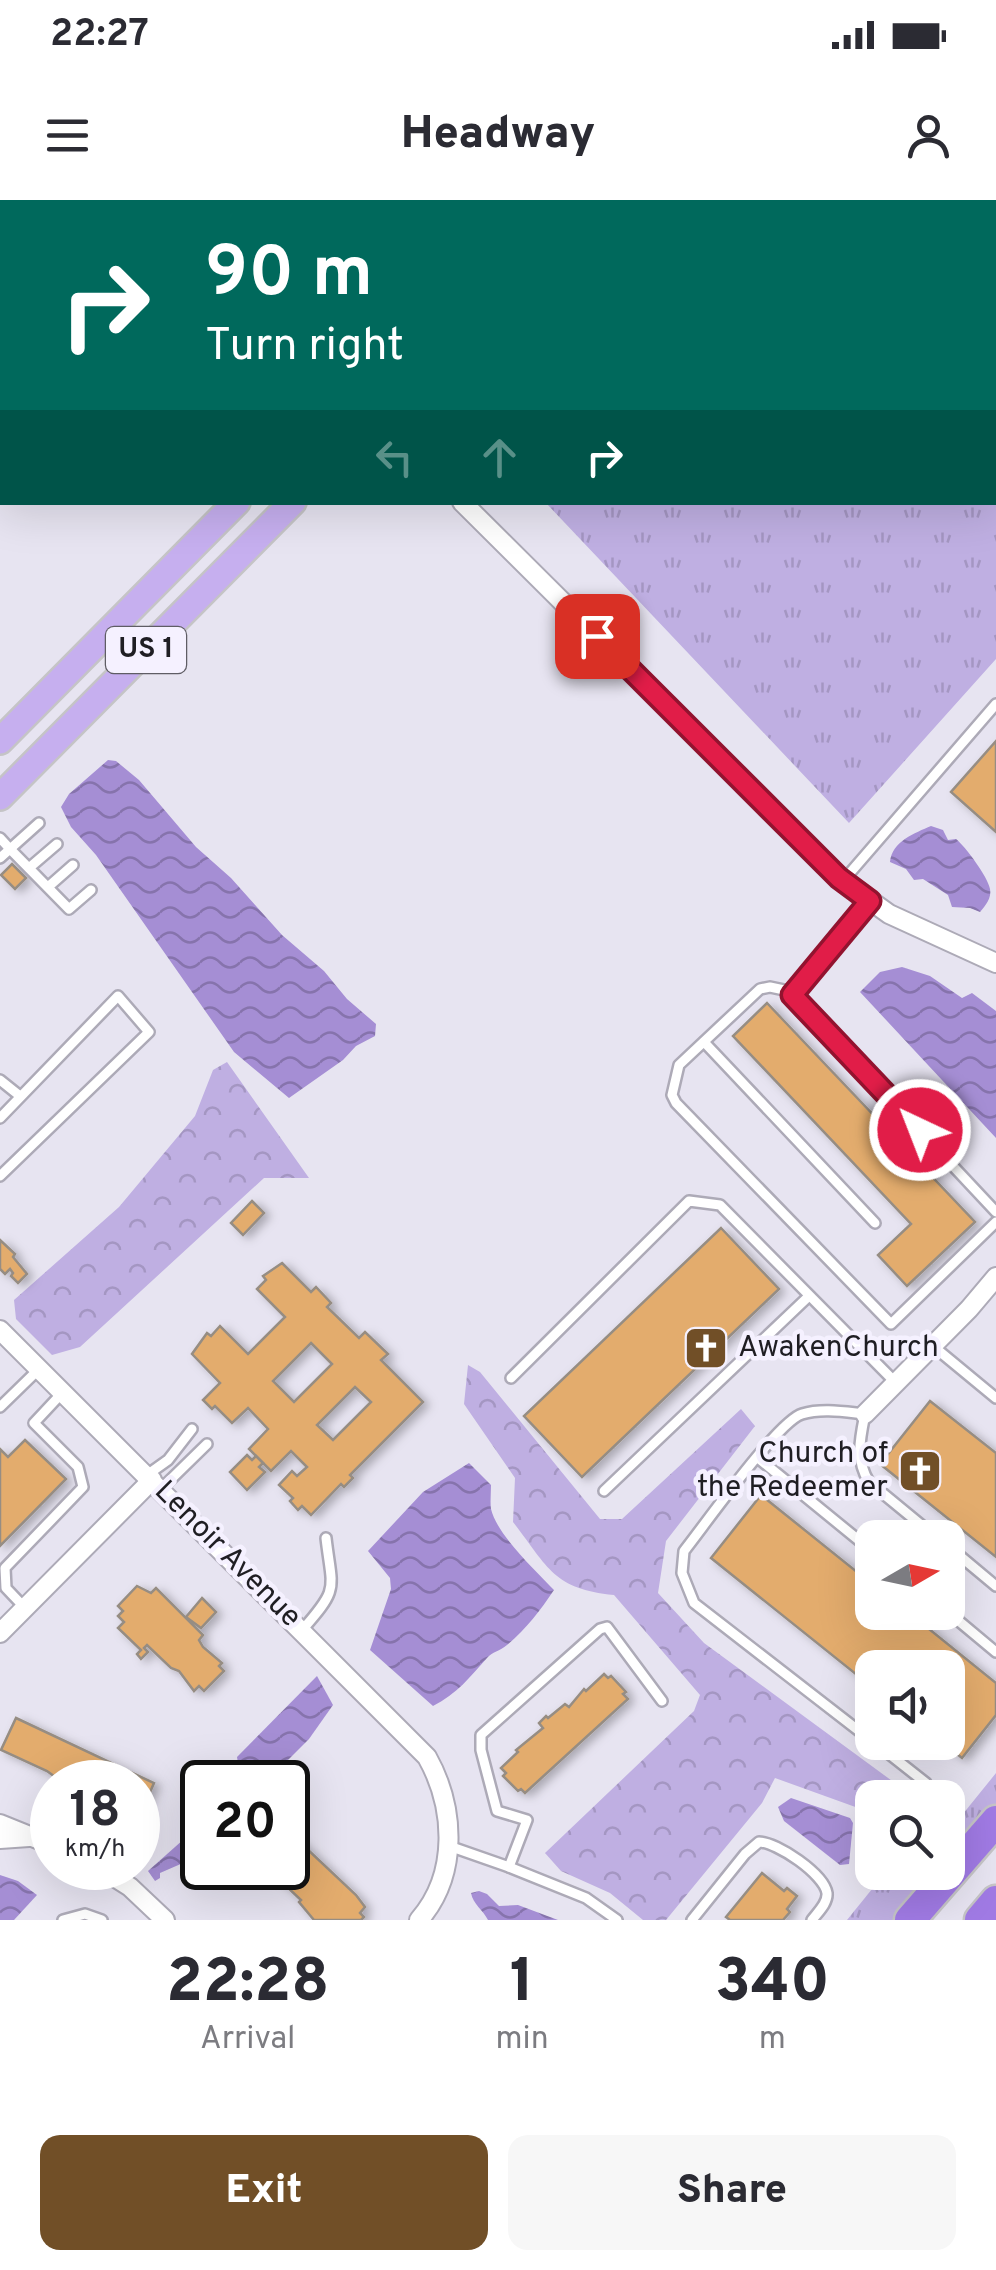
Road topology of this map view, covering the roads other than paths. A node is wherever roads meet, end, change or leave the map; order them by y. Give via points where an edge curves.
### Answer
1 (234, 505) edge
2 (289, 505) edge
3 (465, 505) edge
4 (996, 704) edge
5 (0, 741) edge
6 (0, 797) edge
7 (39, 822) dead end
8 (0, 838) edge
9 (56, 844) dead end
10 (10, 848) junction
11 (0, 858) edge
12 (73, 865) dead end
13 (29, 868) junction
14 (843, 881) junction
15 (48, 888) junction
16 (91, 890) dead end
17 (870, 901) junction
18 (992, 954) edge
19 (792, 995) junction
20 (704, 1042) junction
21 (0, 1080) edge
22 (20, 1096) junction
23 (0, 1118) edge
24 (0, 1176) edge
25 (996, 1212) edge
26 (996, 1222) edge
27 (875, 1223) dead end
28 (996, 1277) edge
29 (810, 1296) junction
30 (0, 1330) edge
31 (934, 1346) junction
32 (39, 1369) junction
33 (511, 1378) dead end
34 (896, 1383) junction
35 (63, 1392) junction
36 (996, 1398) edge
37 (0, 1407) edge
38 (865, 1414) junction
39 (192, 1429) dead end
40 (207, 1444) dead end
41 (758, 1458) junction
42 (153, 1481) junction
43 (604, 1491) dead end
44 (915, 1520) edge
45 (855, 1537) edge
46 (326, 1538) dead end
47 (965, 1560) edge
48 (996, 1586) edge
49 (25, 1608) junction
50 (965, 1626) edge
51 (302, 1630) junction
52 (0, 1634) edge
53 (996, 1652) edge
54 (662, 1701) dead end
55 (855, 1728) edge
56 (896, 1760) edge
57 (922, 1780) edge
58 (996, 1821) edge
59 (0, 1824) edge
60 (30, 1837) joint
61 (0, 1839) edge
62 (448, 1846) junction
63 (996, 1846) edge
64 (509, 1867) junction
65 (133, 1890) edge
66 (996, 1900) edge
67 (156, 1917) edge
68 (64, 1920) edge
69 (102, 1920) edge
70 (420, 1920) edge
71 (617, 1920) edge
72 (692, 1920) edge
73 (812, 1920) edge
74 (910, 1920) edge
75 (938, 1920) edge
76 (980, 1920) edge

1 - 5 main road, US 1
2 - 6 main road, US 1
3 - 14 street
4 - 14 lane
7 - 10 lane
8 - 10 lane
9 - 13 lane
10 - 11 lane
10 - 13 lane
12 - 15 lane
13 - 15 lane
14 - 17 street
15 - 16 lane via 70,909
17 - 18 street via 915,928
17 - 19 lane
19 - 20 lane via 760,990
19 - 25 lane
20 - 26 lane via 679,1066 676,1103 891,1324
20 - 27 lane
21 - 22 lane
22 - 23 lane
22 - 24 lane via 118,996 149,1032
28 - 31 street
29 - 33 lane via 720,1205 689,1200
29 - 34 lane
29 - 43 lane
30 - 32 street, Lenoir Avenue
31 - 34 street
31 - 36 lane
32 - 35 street, Lenoir Avenue
32 - 37 lane
34 - 38 street
35 - 42 street, Lenoir Avenue
35 - 49 lane via 34,1423 78,1467 83,1487 5,1568 6,1588
38 - 41 lane via 798,1414
38 - 44 lane via 858,1450 862,1470
39 - 42 lane
40 - 42 lane
41 - 45 lane
41 - 55 lane via 684,1551 682,1573 694,1604
42 - 49 street
42 - 51 street, Lenoir Avenue
46 - 51 lane via 331,1595
47 - 48 lane
49 - 52 street
50 - 53 lane
51 - 62 street, Lenoir Avenue via 427,1757 442,1788
54 - 64 lane via 607,1626 481,1735 498,1811 527,1820
56 - 57 lane
58 - 74 highway
59 - 60 street
60 - 61 street
62 - 64 lane
62 - 70 street via 442,1878
63 - 75 highway
64 - 71 lane via 586,1898
65 - 67 street
66 - 76 highway
68 - 69 lane via 85,1914
72 - 73 lane via 744,1854 772,1842 827,1890

